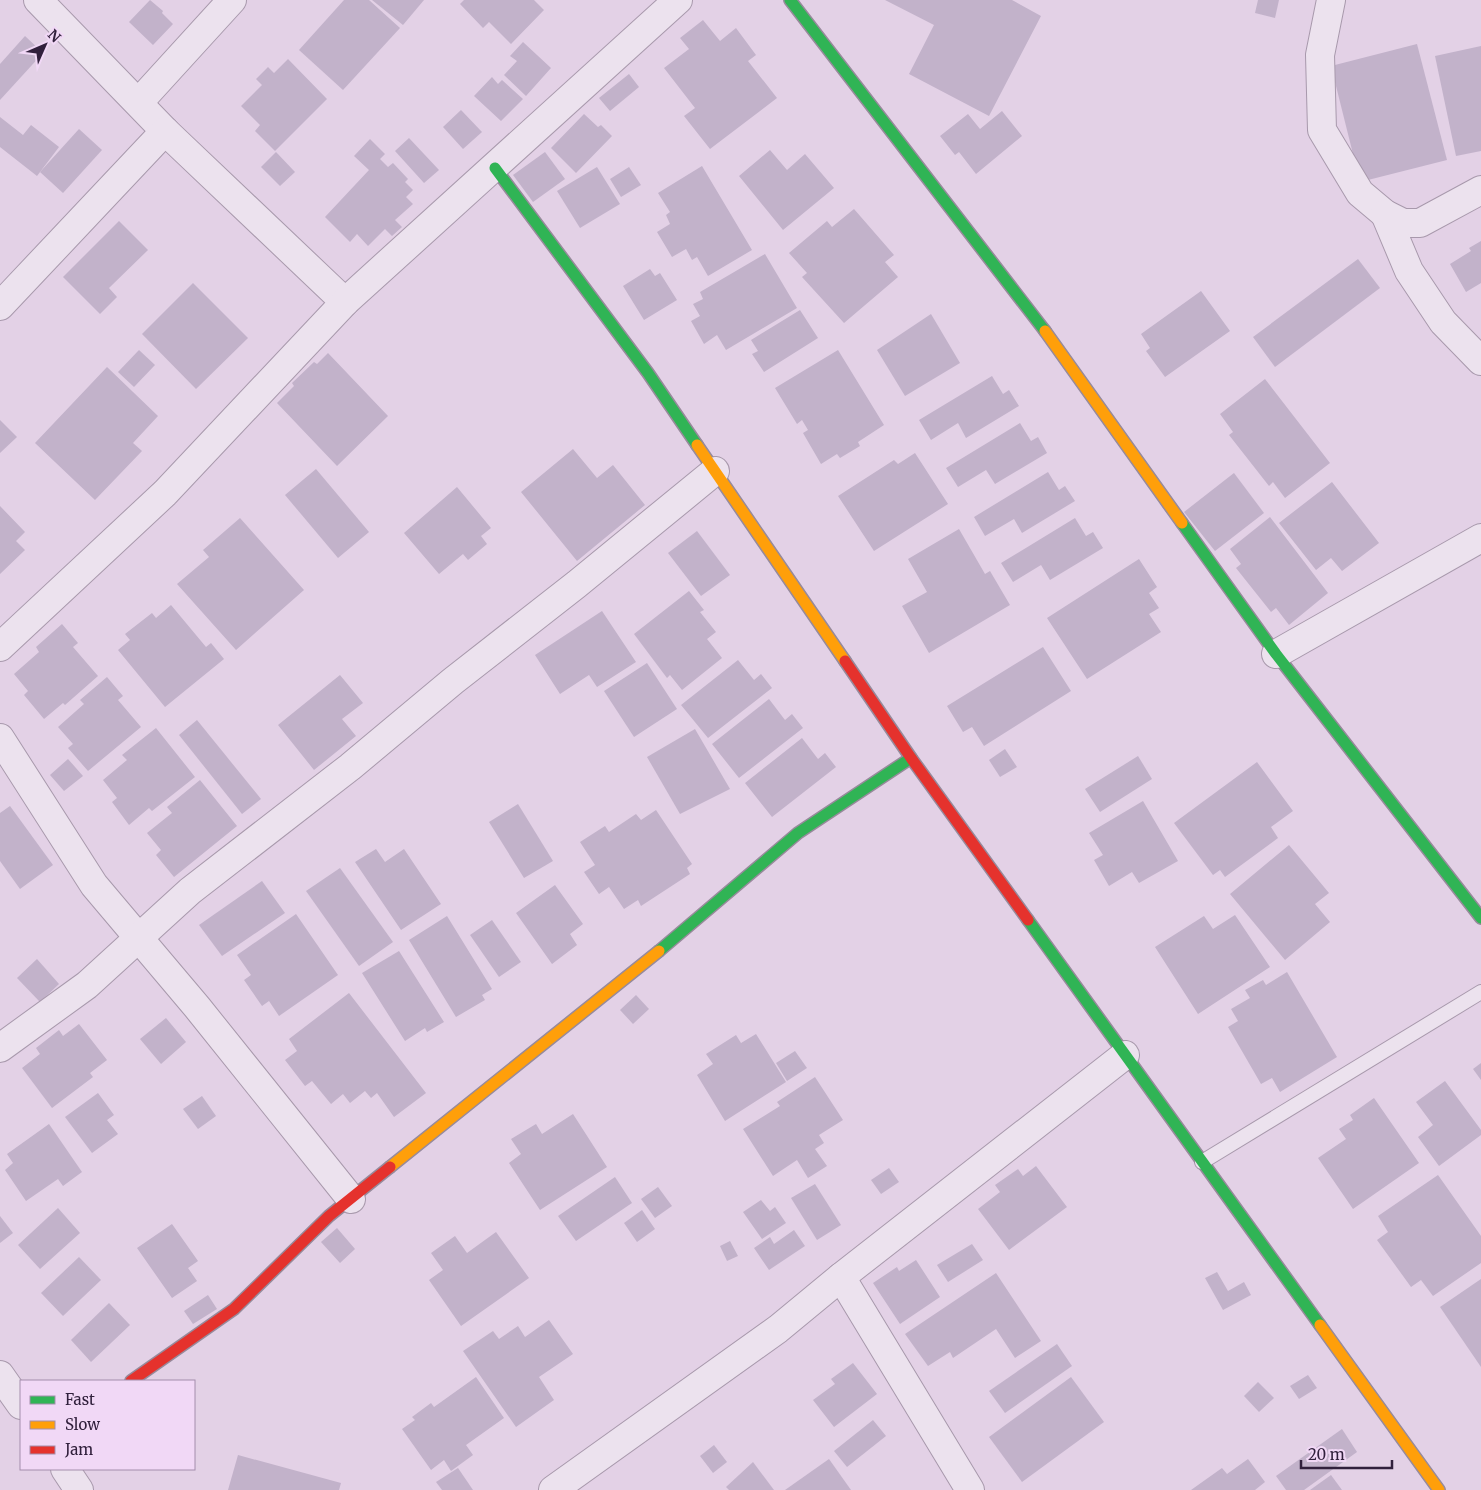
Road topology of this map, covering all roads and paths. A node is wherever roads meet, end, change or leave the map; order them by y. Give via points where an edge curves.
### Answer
1 (38, 0) edge
2 (232, 0) edge
3 (678, 0) edge
4 (790, 0) edge
5 (1331, 0) edge
6 (138, 102) junction
7 (164, 131) junction
8 (495, 168) junction
9 (1481, 190) edge
10 (1385, 214) junction
11 (345, 302) junction
12 (0, 306) edge
13 (1481, 360) edge
14 (715, 471) junction
15 (1481, 538) edge
16 (0, 647) edge
17 (1276, 654) junction
18 (0, 738) edge
19 (911, 758) junction
20 (1479, 910) edge
21 (137, 938) junction
22 (1481, 992) edge
23 (0, 1048) edge
24 (1125, 1055) junction
25 (1202, 1162) junction
26 (351, 1199) junction
27 (841, 1277) junction
28 (0, 1375) edge
29 (132, 1380) edge
30 (20, 1404) edge
31 (66, 1470) edge
32 (79, 1490) edge
33 (553, 1490) edge
34 (970, 1490) edge
35 (1439, 1490) edge

1 - 6 street
2 - 6 street
3 - 8 street
4 - 17 street via 1023,301
5 - 10 street via 1320,55 1322,130 1360,193
6 - 7 street
7 - 11 street
7 - 12 street
8 - 11 street
8 - 14 street via 648,373
9 - 10 street via 1420,223 1403,223
10 - 13 street via 1409,271 1443,322
11 - 16 street via 165,493
14 - 19 street
14 - 21 street via 350,767 190,891
15 - 17 street
17 - 20 street
18 - 21 street via 94,886
19 - 24 street
19 - 26 street via 798,833 675,938
21 - 23 street via 86,984
21 - 26 street via 197,1007
22 - 25 lane
24 - 25 street
24 - 27 street
25 - 35 street
26 - 29 street via 279,1263 234,1309
27 - 33 street via 778,1329
27 - 34 street
28 - 30 street
31 - 32 street

